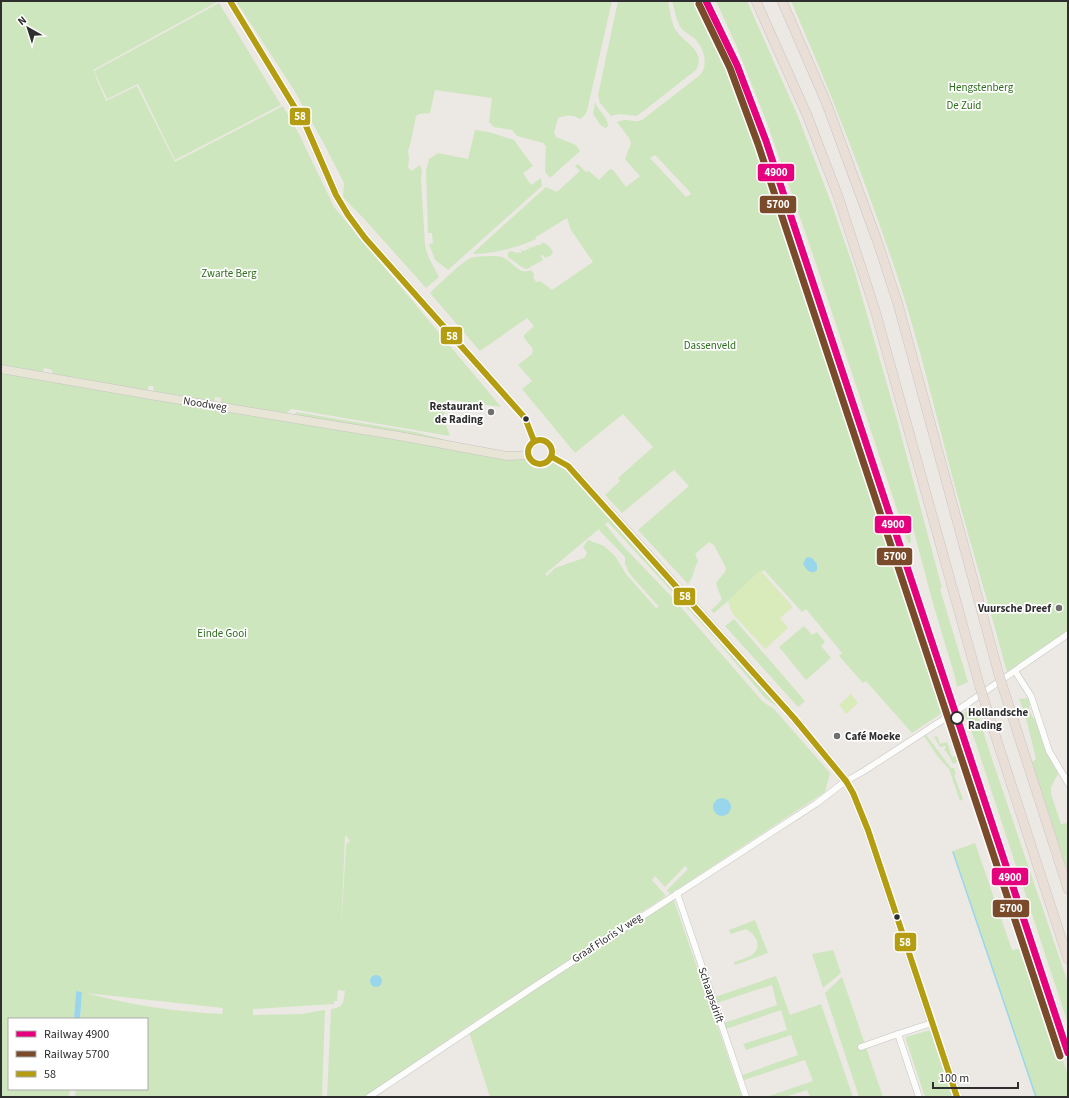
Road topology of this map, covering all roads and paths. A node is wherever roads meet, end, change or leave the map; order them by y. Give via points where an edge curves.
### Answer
1 (230, 1) edge
2 (756, 1) edge
3 (782, 1) edge
4 (1, 369) edge
5 (534, 441) junction
6 (528, 455) junction
7 (552, 457) junction
8 (1068, 634) edge
9 (1015, 671) junction
10 (846, 781) junction
11 (1068, 783) edge
12 (1068, 889) edge
13 (677, 893) junction
14 (1068, 959) edge
15 (932, 1023) junction
16 (898, 1034) junction
17 (861, 1047) dead end
18 (369, 1097) edge
19 (746, 1097) edge
20 (919, 1097) edge
21 (957, 1097) edge

1 - 5 main road via 306,126 336,195 348,215 365,238 526,418
2 - 14 highway, bridge via 807,115 840,203 875,310 989,716
3 - 12 highway, bridge via 826,102 898,304 994,659
4 - 6 main road, Noodweg via 507,456
5 - 6 main road via 528,447
5 - 7 main road via 548,443
6 - 7 main road via 532,462 539,464 546,463
7 - 10 main road via 568,466 640,545 794,718
8 - 9 street
9 - 10 street
9 - 11 street via 1031,696 1049,751
10 - 13 street, Graaf Floris V weg via 817,803
10 - 15 main road via 868,830
13 - 18 street, Graaf Floris V weg
13 - 19 street, Schaapsdrift
15 - 16 street
15 - 21 main road
16 - 17 street
16 - 20 street

